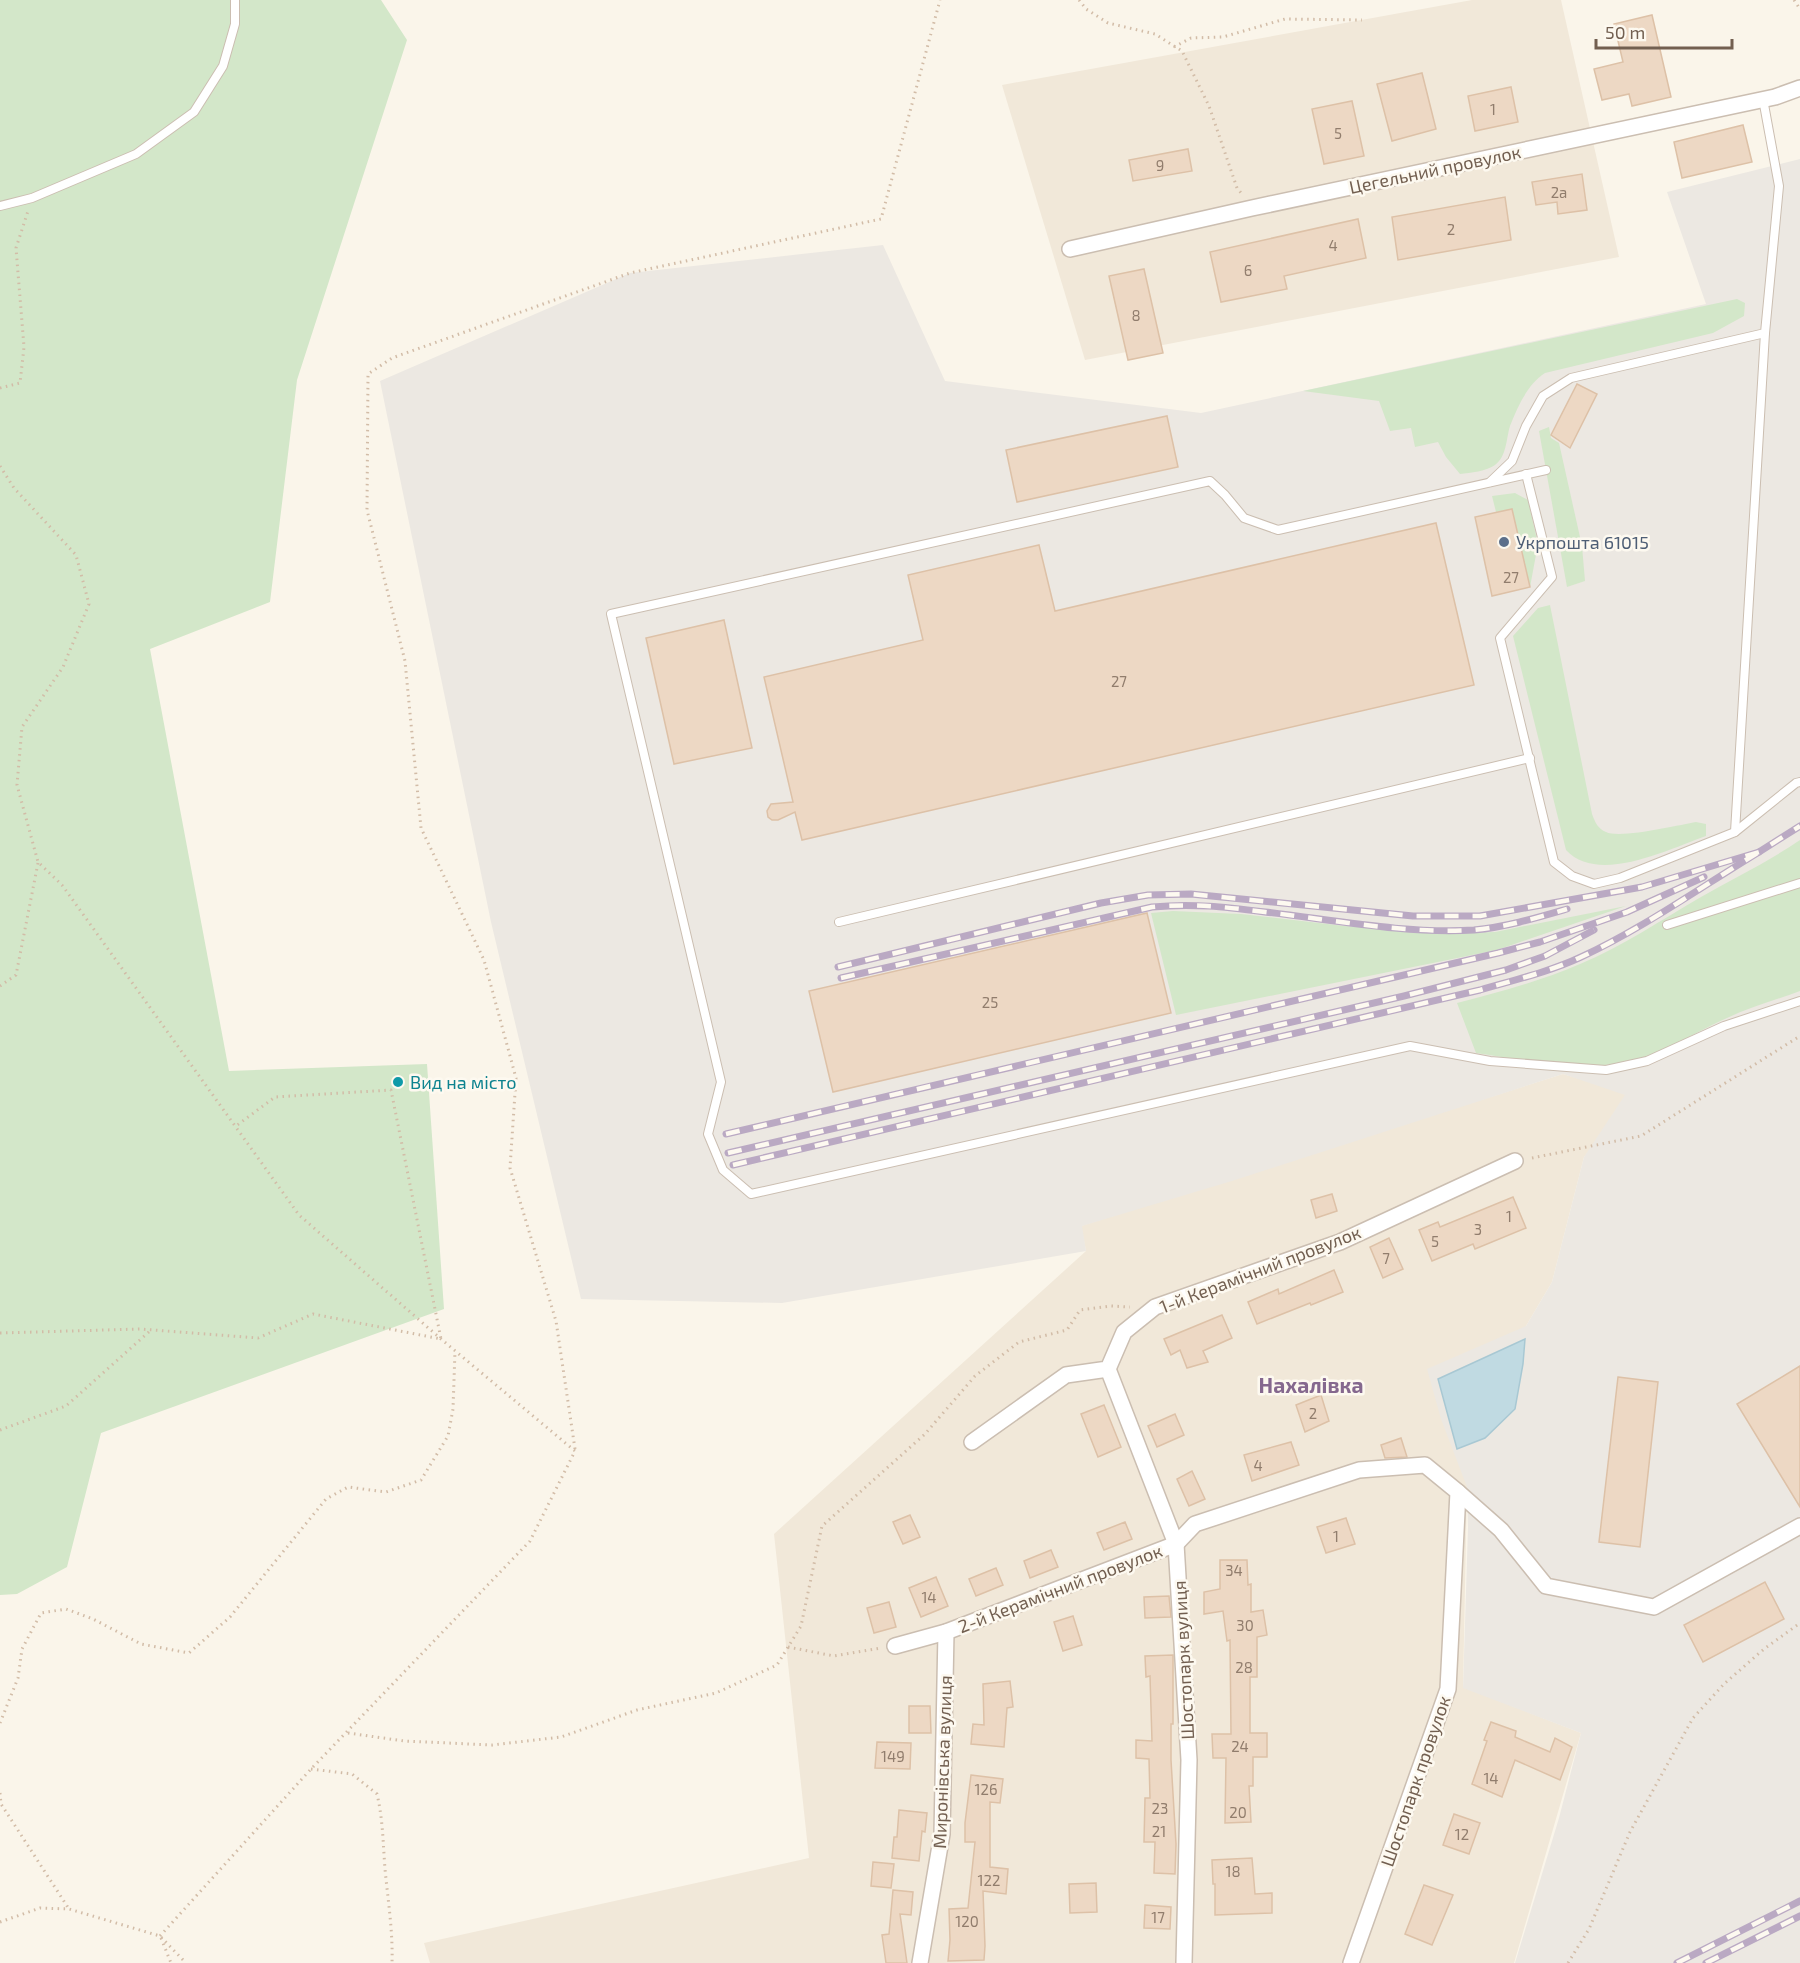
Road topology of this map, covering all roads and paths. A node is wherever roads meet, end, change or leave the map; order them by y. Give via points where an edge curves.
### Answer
1 (235, 0) edge
2 (940, 0) edge
3 (1079, 0) edge
4 (1794, 0) edge
5 (1800, 9) edge
6 (1362, 20) dead end
7 (1174, 46) junction
8 (1800, 88) edge
9 (1763, 99) junction
10 (32, 198) junction
11 (0, 206) edge
12 (1252, 208) junction
13 (1070, 249) dead end
14 (1765, 333) junction
15 (0, 388) edge
16 (0, 466) edge
17 (1546, 470) dead end
18 (1526, 474) junction
19 (1490, 482) junction
20 (1530, 758) junction
21 (1800, 782) edge
22 (1735, 832) junction
23 (38, 862) junction
24 (1800, 883) edge
25 (839, 922) dead end
26 (1667, 925) dead end
27 (0, 986) edge
28 (1800, 1001) edge
29 (1800, 1036) edge
30 (235, 1126) junction
31 (1515, 1161) joint
32 (1155, 1307) junction
33 (151, 1330) junction
34 (0, 1333) edge
35 (441, 1339) junction
36 (455, 1351) junction
37 (1108, 1370) junction
38 (0, 1430) edge
39 (972, 1442) dead end
40 (575, 1451) junction
41 (1458, 1492) junction
42 (1800, 1526) edge
43 (1176, 1544) junction
44 (1800, 1623) edge
45 (946, 1632) junction
46 (895, 1646) joint
47 (788, 1647) junction
48 (0, 1724) edge
49 (348, 1733) junction
50 (311, 1769) junction
51 (0, 1793) edge
52 (69, 1910) junction
53 (0, 1922) edge
54 (160, 1936) junction
55 (171, 1963) edge
56 (186, 1963) edge
57 (392, 1963) edge
58 (920, 1963) edge
59 (1184, 1963) edge
60 (1351, 1963) edge
61 (1568, 1963) edge

1 - 10 lane via 235,24 223,66 194,112 136,154
2 - 40 path via 881,219 630,273 392,358 368,374 367,510 405,661 421,828 484,960 516,1078 510,1168 556,1321
3 - 7 path via 1108,23 1155,34
4 - 5 path
6 - 7 path via 1285,19 1223,37 1191,38
7 - 12 path via 1182,51 1209,106 1237,188
8 - 9 street, Цегельний провулок
9 - 12 street, Цегельний провулок
9 - 14 lane via 1779,186
10 - 11 lane
10 - 15 path via 16,248 24,347 20,383
12 - 13 street, Цегельний провулок
14 - 19 lane via 1571,378 1543,396 1512,460
14 - 22 lane
16 - 23 path via 14,488 76,555 89,604 63,667 22,727 17,785
17 - 18 lane
18 - 19 lane
18 - 20 lane via 1552,577 1500,638
19 - 28 lane via 1278,530 1244,518 1210,481 611,614 721,1082 708,1134 723,1170 751,1194 1410,1046 1490,1061 1606,1070 1647,1061 1724,1026
20 - 22 lane via 1554,862 1572,876 1594,884 1620,878
20 - 25 lane
21 - 22 lane
23 - 27 path via 16,975
23 - 30 path via 62,885
24 - 26 lane
29 - 31 path via 1641,1136
30 - 35 path via 299,1215
30 - 35 path via 275,1097 391,1089
31 - 32 street, 1-й Керамічний провулок via 1340,1242
32 - 37 street, 1-й Керамічний провулок via 1124,1332
32 - 47 path via 1080,1310 1067,1330 1019,1342 975,1376 925,1434 822,1526 801,1626
33 - 34 path
33 - 35 path via 258,1338 313,1314
33 - 38 path via 66,1406
35 - 36 path
36 - 40 path
36 - 48 path via 448,1436 422,1480 386,1492 348,1487 326,1500 230,1617 189,1653 141,1644 66,1609 41,1613 22,1649 18,1678
37 - 39 street via 1066,1375
37 - 43 street, Шостопарк вулиця
40 - 49 path via 530,1541
41 - 42 street via 1501,1530 1546,1586 1654,1607
41 - 43 street, 2-й Керамічний провулок via 1425,1465 1359,1470 1195,1524
41 - 60 street, Шостопарк провулок via 1448,1689
43 - 45 street, 2-й Керамічний провулок
43 - 59 street, Шостопарк вулиця via 1189,1760
44 - 61 path via 1724,1684 1693,1718 1630,1832 1589,1929
45 - 46 street, 2-й Керамічний провулок
45 - 58 street, Миронівська вулиця via 942,1834
46 - 47 path via 834,1656
47 - 49 path via 777,1665 716,1693 637,1710 561,1737 492,1745 404,1742
49 - 50 path
50 - 54 path
50 - 57 path via 352,1774 377,1794 385,1837
51 - 52 path via 1,1804
52 - 53 path via 40,1908
52 - 54 path
54 - 55 path
54 - 56 path

